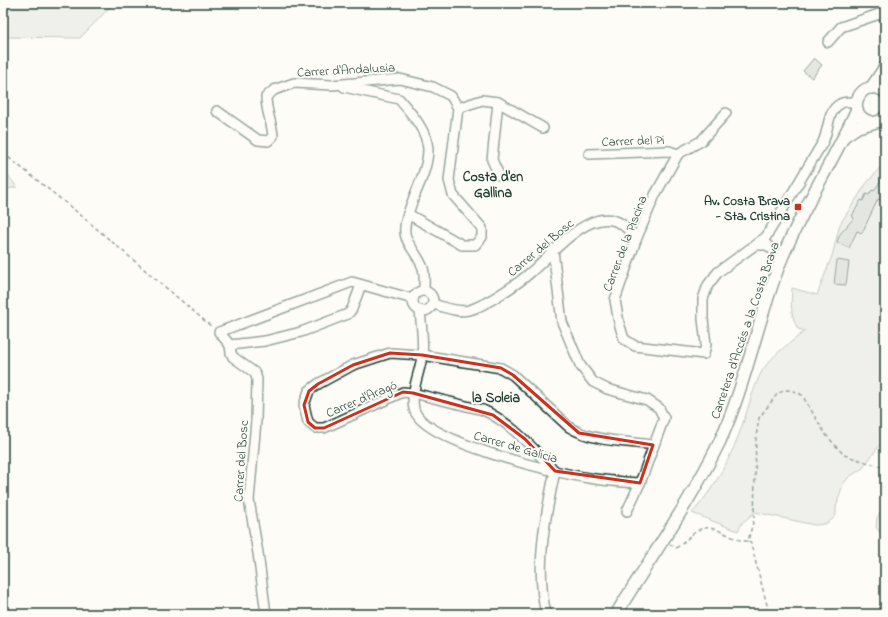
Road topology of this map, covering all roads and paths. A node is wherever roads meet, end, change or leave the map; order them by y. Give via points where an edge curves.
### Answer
1 (885, 12) edge
2 (828, 42) dead end
3 (885, 67) edge
4 (332, 85) junction
5 (871, 88) junction
6 (885, 92) edge
7 (498, 102) junction
8 (856, 106) junction
9 (458, 108) junction
10 (217, 111) dead end
11 (726, 112) dead end
12 (880, 121) edge
13 (543, 128) dead end
14 (845, 136) junction
15 (3, 153) edge
16 (589, 154) dead end
17 (678, 154) junction
18 (499, 175) dead end
19 (408, 214) junction
20 (636, 240) junction
21 (757, 245) junction
22 (553, 251) junction
23 (780, 262) junction
24 (361, 284) junction
25 (424, 290) junction
26 (413, 299) junction
27 (433, 304) junction
28 (420, 310) junction
29 (218, 332) junction
30 (230, 345) junction
31 (422, 355) junction
32 (414, 393) junction
33 (653, 445) junction
34 (885, 468) edge
35 (555, 471) junction
36 (640, 484) junction
37 (627, 511) dead end
38 (662, 540) junction
39 (748, 541) junction
40 (266, 614) edge
41 (546, 614) edge
42 (616, 614) edge
43 (766, 614) edge

1 - 2 street via 841,27
3 - 5 main road
4 - 9 street, Carrer d'Andalusia via 400,79 433,87 451,96
4 - 10 street, Carrer d'Andalusia via 294,83 274,90 266,97 266,110 274,136 268,141 258,140
4 - 19 street via 399,98 421,128 428,148 424,171
5 - 6 main road
5 - 8 main road via 861,92
7 - 9 street via 482,100
7 - 13 street
7 - 18 street via 492,160
8 - 12 main road via 862,118
8 - 14 main road, Carretera d'Accés a la Costa Brava
8 - 21 street, Carrer de la Piscina via 840,103 832,111 828,133 823,142 772,228
9 - 19 street via 449,180 453,196 482,228 482,237 475,245 462,246
11 - 17 street via 701,141
12 - 14 main road via 858,126
14 - 23 main road, Carretera d'Accés a la Costa Brava via 806,206
15 - 29 path via 77,212
16 - 17 street, Carrer del Pi via 669,151
17 - 20 street, Carrer de la Piscina via 655,196
19 - 25 street via 404,224 406,241 423,270
20 - 21 street, Carrer de la Piscina via 615,300 624,339 635,346 704,354 706,344 703,298 708,285 718,272
20 - 22 street, Carrer del Bosc via 631,232 616,221 604,219 574,232
21 - 23 street via 767,245
22 - 27 street, Carrer del Bosc via 515,286 469,310 455,310
22 - 33 street via 562,322 580,365 593,382 607,390 647,400 659,408 664,418
23 - 38 main road, Carretera d'Accés a la Costa Brava via 734,410 699,480
24 - 26 street
24 - 29 street via 352,282
24 - 30 street via 348,314 301,332 265,341
25 - 26 street via 417,293
25 - 27 street via 432,295
26 - 28 street via 415,306
27 - 28 street via 428,310
28 - 31 street, Carrer de Galícia
29 - 30 street, Carrer del Bosc
30 - 40 street, Carrer del Bosc via 231,353 255,373 257,379 249,500
31 - 32 street, Carrer de Galícia
31 - 32 street, Carrer d'Aragó via 390,353 353,366 309,391 304,405 308,422 315,428 324,428 403,392
31 - 33 street, Carrer d'Aragó via 502,368 579,433 590,437
32 - 35 street, Carrer d'Aragó via 493,415 525,439
32 - 35 street, Carrer de Galícia via 414,410 417,416 433,429 462,444
33 - 36 street
34 - 39 path via 844,455 826,435 802,395 787,390 778,393 759,418 756,437 754,519
35 - 36 street, Carrer de Galícia
35 - 41 street via 541,546 542,599
36 - 37 street
38 - 39 path via 676,548 700,529 705,528
38 - 42 main road, Carretera d'Accés a la Costa Brava
39 - 43 path via 751,544 767,605

